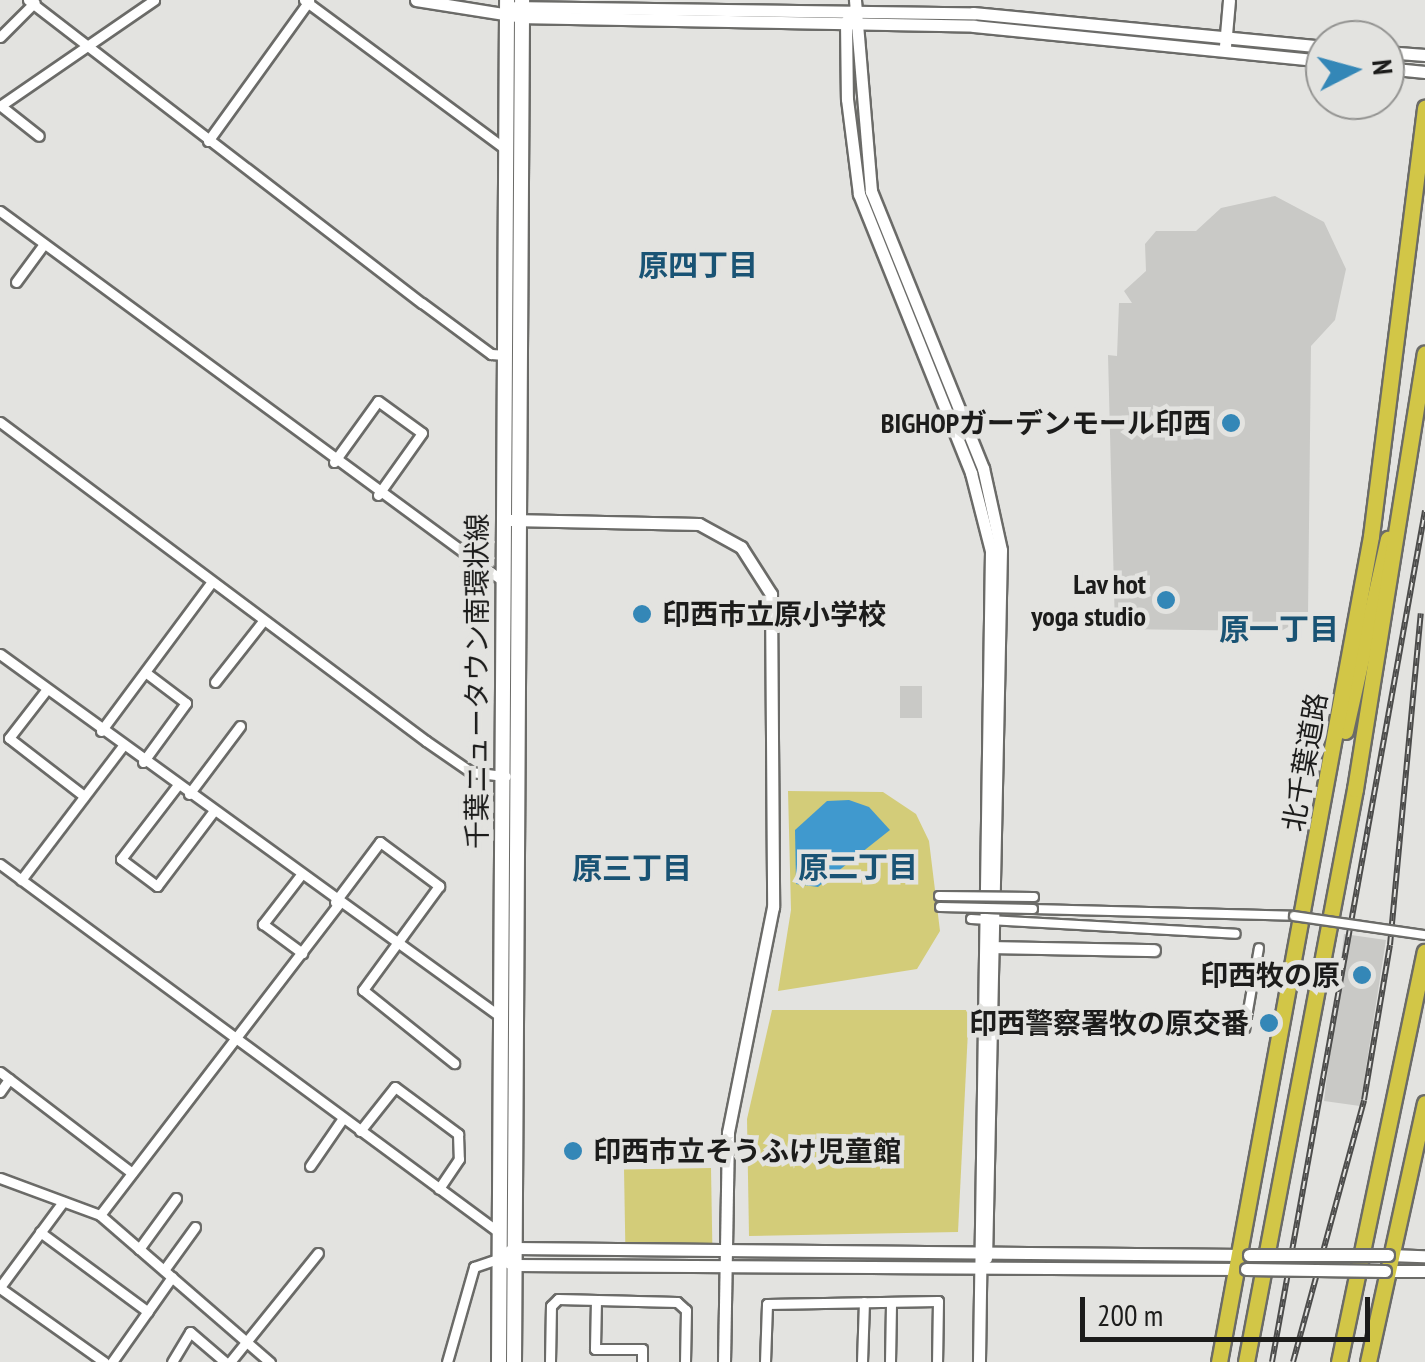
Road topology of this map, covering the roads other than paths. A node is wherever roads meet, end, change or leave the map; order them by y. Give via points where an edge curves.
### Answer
1 (154, 0) edge
2 (416, 0) edge
3 (1229, 0) edge
4 (33, 1) edge
5 (307, 1) edge
6 (516, 6) edge
7 (857, 10) edge
8 (846, 22) junction
9 (0, 37) edge
10 (1225, 44) junction
11 (1305, 46) edge
12 (84, 48) junction
13 (1305, 58) edge
14 (1, 106) edge
15 (1425, 107) edge
16 (39, 136) dead end
17 (208, 141) junction
18 (506, 150) junction
19 (1, 213) edge
20 (44, 244) junction
21 (16, 282) dead end
22 (1425, 354) edge
23 (504, 355) junction
24 (0, 422) edge
25 (334, 462) junction
26 (378, 495) junction
27 (1405, 502) junction
28 (510, 520) junction
29 (503, 581) junction
30 (211, 583) junction
31 (262, 621) junction
32 (4, 657) edge
33 (0, 672) edge
34 (145, 672) junction
35 (215, 682) dead end
36 (47, 689) junction
37 (240, 726) dead end
38 (101, 731) junction
39 (122, 747) junction
40 (144, 762) junction
41 (509, 776) junction
42 (1326, 782) junction
43 (178, 786) junction
44 (190, 794) junction
45 (84, 796) junction
46 (213, 812) junction
47 (0, 864) edge
48 (300, 876) junction
49 (21, 880) junction
50 (337, 903) junction
51 (1043, 904) junction
52 (985, 919) junction
53 (1236, 934) dead end
54 (1425, 935) edge
55 (396, 946) junction
56 (991, 947) junction
57 (1259, 948) dead end
58 (1154, 950) dead end
59 (1425, 952) edge
60 (302, 953) junction
61 (498, 1014) junction
62 (1124, 1016) dead end
63 (237, 1040) junction
64 (454, 1062) dead end
65 (0, 1072) edge
66 (10, 1079) junction
67 (0, 1092) edge
68 (1425, 1103) edge
69 (343, 1118) junction
70 (360, 1131) junction
71 (310, 1166) dead end
72 (132, 1173) junction
73 (0, 1178) edge
74 (439, 1189) junction
75 (176, 1198) dead end
76 (63, 1202) junction
77 (100, 1215) junction
78 (194, 1227) dead end
79 (40, 1232) junction
80 (500, 1233) junction
81 (514, 1248) junction
82 (139, 1249) junction
83 (318, 1254) dead end
84 (982, 1254) junction
85 (1425, 1256) edge
86 (507, 1261) junction
87 (726, 1261) junction
88 (1245, 1262) junction
89 (1390, 1263) junction
90 (980, 1271) junction
91 (1425, 1271) edge
92 (168, 1274) junction
93 (0, 1288) edge
94 (596, 1300) junction
95 (864, 1302) junction
96 (891, 1302) junction
97 (148, 1312) junction
98 (245, 1340) junction
99 (104, 1362) edge
100 (112, 1362) edge
101 (172, 1362) edge
102 (228, 1362) edge
103 (270, 1362) edge
104 (447, 1362) edge
105 (500, 1362) edge
106 (514, 1362) edge
107 (550, 1362) edge
108 (642, 1362) edge
109 (685, 1362) edge
110 (724, 1362) edge
111 (765, 1362) edge
112 (862, 1362) edge
113 (890, 1362) edge
114 (937, 1362) edge
115 (979, 1362) edge
116 (1219, 1362) edge
117 (1246, 1362) edge
118 (1339, 1362) edge
119 (1368, 1362) edge

1 - 12 street
2 - 6 street
3 - 10 street
4 - 9 street
4 - 12 street
5 - 17 street
5 - 18 street
6 - 7 street
6 - 8 street
6 - 18 main road, 千葉ニュータウン南環状線
6 - 28 main road, 千葉ニュータウン南環状線
7 - 8 street
7 - 10 street
7 - 52 street via 871,191 983,468 1002,550
8 - 52 street via 859,194 971,472 991,551
10 - 11 street
10 - 13 street
12 - 14 street
12 - 17 street
14 - 16 street
15 - 42 highway, 北千葉道路 via 1385,446
17 - 23 street via 491,354
18 - 23 main road, 千葉ニュータウン南環状線
19 - 20 street
20 - 21 street
20 - 25 street
22 - 27 highway, 北千葉道路
23 - 28 main road, 千葉ニュータウン南環状線
24 - 30 street
25 - 26 street
25 - 26 street via 378,401 422,434
26 - 29 street
27 - 42 highway
27 - 117 highway, 北千葉道路
28 - 29 main road, 千葉ニュータウン南環状線
28 - 41 main road, 千葉ニュータウン南環状線
28 - 87 street via 699,524 740,546 772,594 771,938 728,1133
29 - 41 main road, 千葉ニュータウン南環状線
30 - 31 street
30 - 34 street
31 - 35 street
31 - 41 street via 471,772
32 - 33 street
32 - 36 street
34 - 38 street
34 - 40 street via 186,703
36 - 38 street
36 - 45 street via 9,738
37 - 44 street
38 - 39 street
39 - 40 street
39 - 45 street
40 - 43 street
41 - 61 main road, 千葉ニュータウン南環状線
41 - 81 main road, 千葉ニュータウン南環状線
42 - 88 highway, 北千葉道路
43 - 44 street
43 - 46 street via 121,859 157,886
44 - 46 street
45 - 49 street
46 - 48 street
47 - 49 street
48 - 50 street
48 - 60 street via 263,924
49 - 63 street
50 - 55 street
50 - 55 street via 380,842 439,886
50 - 60 street
51 - 51 street, bridge via 940,907 940,896 1034,897
51 - 54 street, bridge via 1294,916
52 - 53 street via 1028,928
52 - 56 street
55 - 61 street
55 - 64 street via 363,990
56 - 58 street
56 - 84 street
57 - 62 street via 1245,1028
59 - 118 highway
60 - 63 street
61 - 80 main road, 千葉ニュータウン南環状線
63 - 69 street
63 - 72 street
65 - 66 street
66 - 67 street
66 - 72 street
68 - 89 highway
69 - 70 street
69 - 71 street
70 - 74 street
70 - 74 street via 394,1087 458,1134 459,1159
72 - 77 street
73 - 76 street
74 - 80 street
75 - 82 street
76 - 77 street
76 - 79 street
77 - 82 street
78 - 92 street
79 - 93 street
79 - 97 street
80 - 86 main road, 千葉ニュータウン南環状線
81 - 86 main road, 千葉ニュータウン南環状線
81 - 87 street
82 - 92 street
83 - 98 street
84 - 87 street
84 - 88 street
84 - 90 street
85 - 89 street
86 - 87 street
86 - 104 street via 474,1267
86 - 105 main road, 千葉ニュータウン南環状線
86 - 106 main road, 千葉ニュータウン南環状線
87 - 90 street
87 - 110 street
88 - 89 street, bridge
88 - 90 street
88 - 116 highway, 北千葉道路
89 - 91 street
89 - 119 highway
90 - 115 street
92 - 97 street
92 - 98 street
93 - 99 street
94 - 107 street via 551,1306
94 - 108 street via 595,1349 642,1349
94 - 109 street via 676,1302 686,1310
95 - 96 street
95 - 111 street via 766,1304
95 - 112 street
96 - 113 street
96 - 114 street via 938,1301
97 - 100 street
98 - 102 street
98 - 103 street
101 - 102 street via 190,1332

